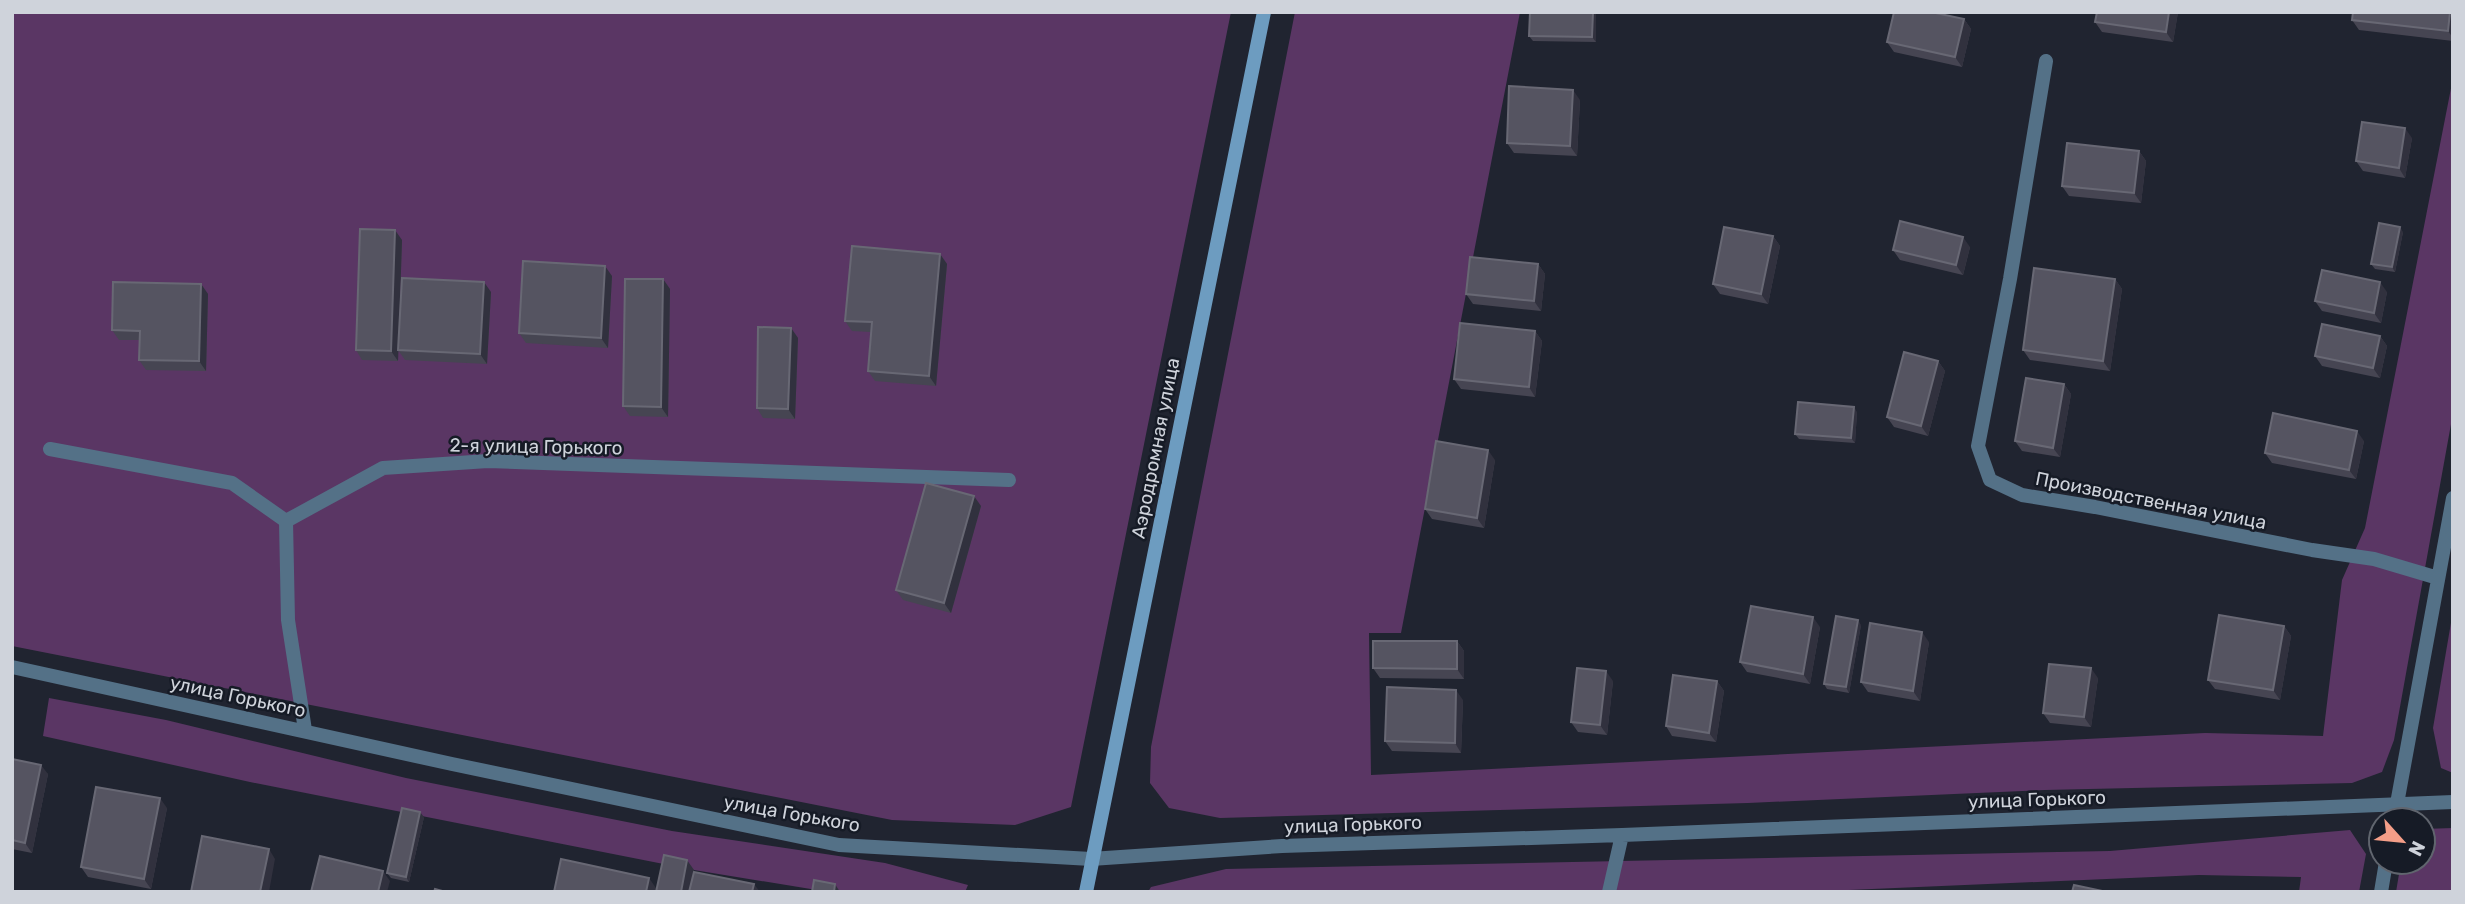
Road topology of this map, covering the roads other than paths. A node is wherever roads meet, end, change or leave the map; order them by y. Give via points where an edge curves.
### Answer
1 (1264, 12) edge
2 (2046, 61) dead end
3 (50, 449) dead end
4 (1009, 480) dead end
5 (2453, 498) edge
6 (286, 521) junction
7 (2438, 578) junction
8 (12, 667) edge
9 (305, 730) junction
10 (2453, 802) edge
11 (2397, 804) junction
12 (1622, 835) junction
13 (1091, 859) junction
14 (1086, 892) edge
15 (1609, 892) edge

1 - 13 street, Аэродромная улица
2 - 7 street, Производственная улица via 1978,446 1990,480 2022,495 2374,559
3 - 6 street via 232,484
4 - 6 street, 2-я улица Горького via 488,461 383,468
5 - 7 street
6 - 9 street via 288,620
7 - 11 street
8 - 9 street, улица Горького
9 - 13 street, улица Горького via 839,845
10 - 11 street, улица Горького
11 - 12 street, улица Горького
12 - 13 street, улица Горького via 1282,846
12 - 15 street
13 - 14 street, Аэродромная улица

